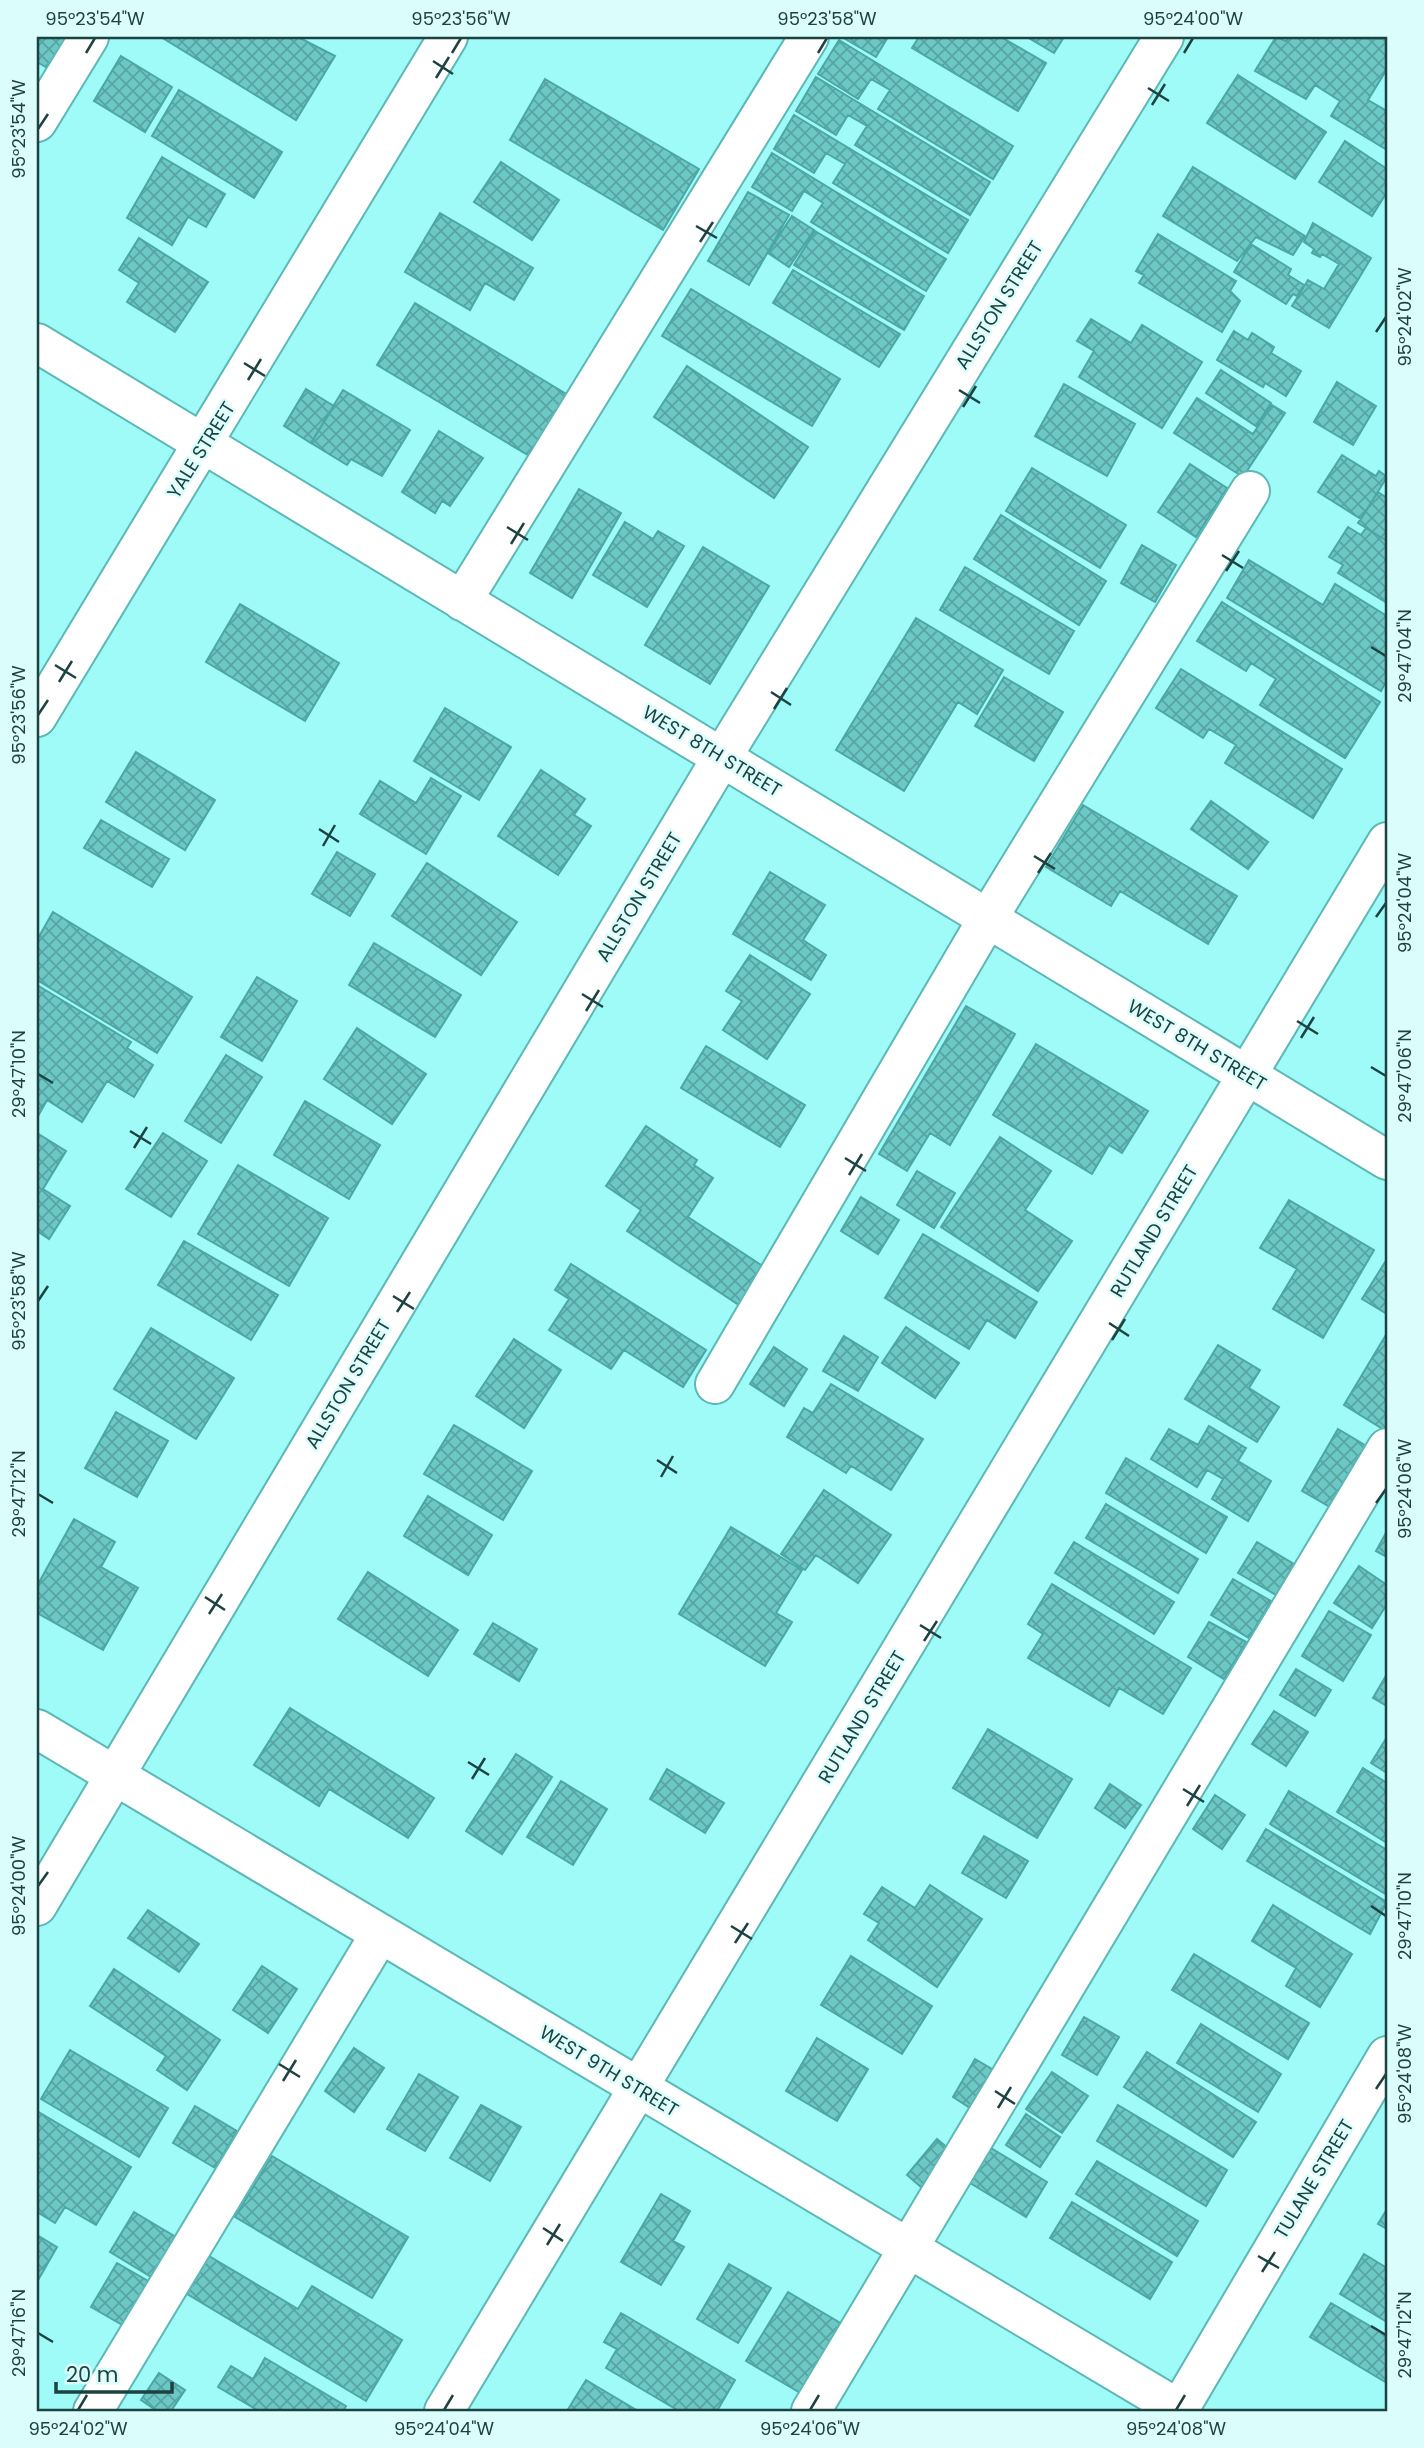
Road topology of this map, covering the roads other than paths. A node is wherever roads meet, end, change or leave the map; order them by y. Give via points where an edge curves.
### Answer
1 (89, 37) edge
2 (448, 37) edge
3 (809, 37) edge
4 (1164, 37) edge
5 (37, 122) edge
6 (37, 343) edge
7 (204, 444) junction
8 (1250, 491) dead end
9 (463, 601) junction
10 (37, 717) edge
11 (722, 757) junction
12 (1387, 842) edge
13 (988, 918) junction
14 (1247, 1075) junction
15 (1387, 1160) edge
16 (715, 1384) dead end
17 (1387, 1448) edge
18 (37, 1729) edge
19 (115, 1776) junction
20 (37, 1906) edge
21 (380, 1934) junction
22 (1387, 2056) edge
23 (638, 2089) junction
24 (908, 2248) junction
25 (93, 2411) edge
26 (444, 2411) edge
27 (811, 2411) edge
28 (1179, 2411) edge

1 - 5 street
2 - 7 street, YALE STREET
3 - 9 street
4 - 11 street, ALLSTON STREET
6 - 7 street, WEST 8TH STREET
7 - 9 street, WEST 8TH STREET
7 - 10 street, YALE STREET
8 - 13 street
9 - 11 street, WEST 8TH STREET
11 - 13 street, WEST 8TH STREET
11 - 19 street, ALLSTON STREET
12 - 14 street, RUTLAND STREET
13 - 14 street, WEST 8TH STREET
13 - 16 street
14 - 15 street, WEST 8TH STREET
14 - 23 street, RUTLAND STREET
17 - 24 street
18 - 19 street, WEST 9TH STREET
19 - 20 street, ALLSTON STREET
19 - 21 street, WEST 9TH STREET
21 - 23 street, WEST 9TH STREET
21 - 25 street
22 - 28 street, TULANE STREET
23 - 24 street, WEST 9TH STREET
23 - 26 street, RUTLAND STREET
24 - 27 street
24 - 28 street, WEST 9TH STREET

